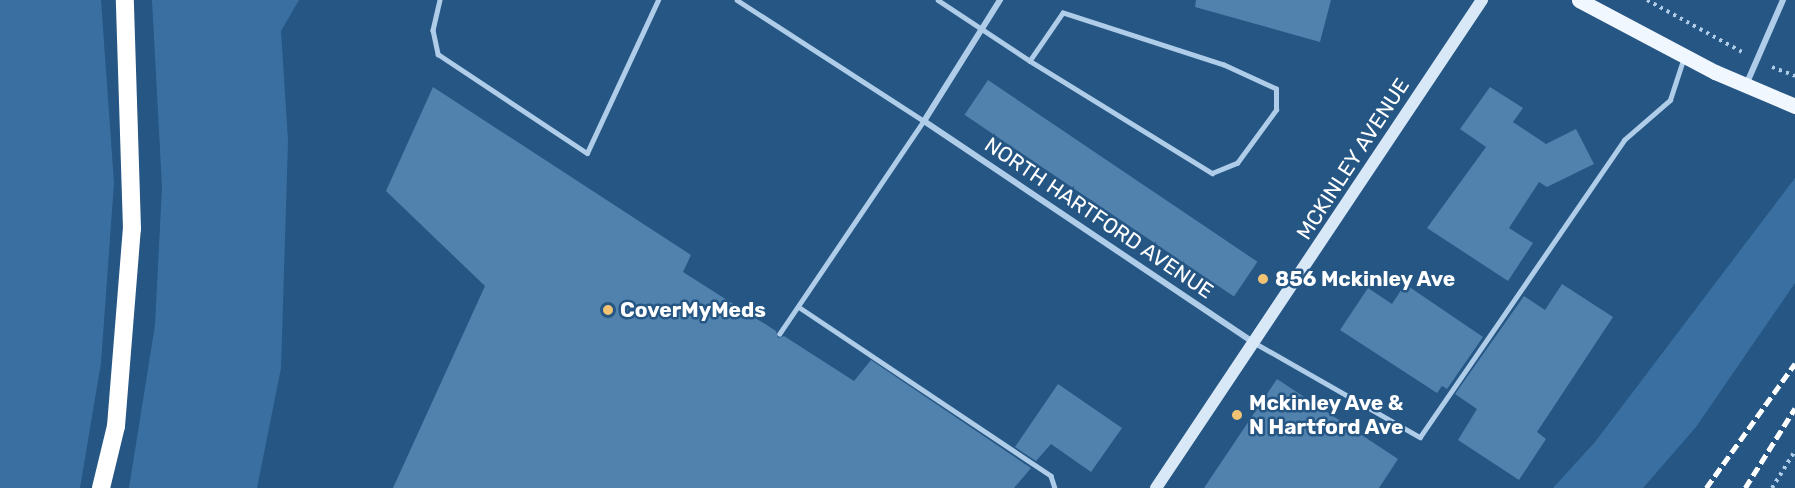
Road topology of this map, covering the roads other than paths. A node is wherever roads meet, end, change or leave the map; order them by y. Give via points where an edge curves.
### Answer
1 (125, 0) edge
2 (440, 0) edge
3 (658, 0) edge
4 (737, 0) edge
5 (938, 0) edge
6 (1000, 0) edge
7 (1482, 0) edge
8 (1579, 0) edge
9 (1783, 0) edge
10 (983, 30) junction
11 (1684, 57) junction
12 (1030, 61) junction
13 (1745, 86) junction
14 (1795, 106) edge
15 (924, 121) junction
16 (799, 307) junction
17 (780, 334) dead end
18 (1255, 344) junction
19 (101, 488) edge
20 (1055, 488) edge
21 (1156, 488) edge

1 - 19 highway via 132,229 116,426
2 - 3 lane via 433,30 438,54 587,153
4 - 15 lane
5 - 10 lane
6 - 10 street
7 - 18 main road, MCKINLEY AVENUE
8 - 11 main road
9 - 13 street
10 - 12 lane
10 - 15 street
11 - 13 main road
11 - 18 lane via 1670,100 1624,140 1420,437
12 - 12 lane via 1063,13 1224,65 1276,89 1276,110 1237,163 1212,174
13 - 14 main road
15 - 16 lane
15 - 18 street, NORTH HARTFORD AVENUE
16 - 17 lane
16 - 20 lane via 1051,476
18 - 21 main road, MCKINLEY AVENUE

